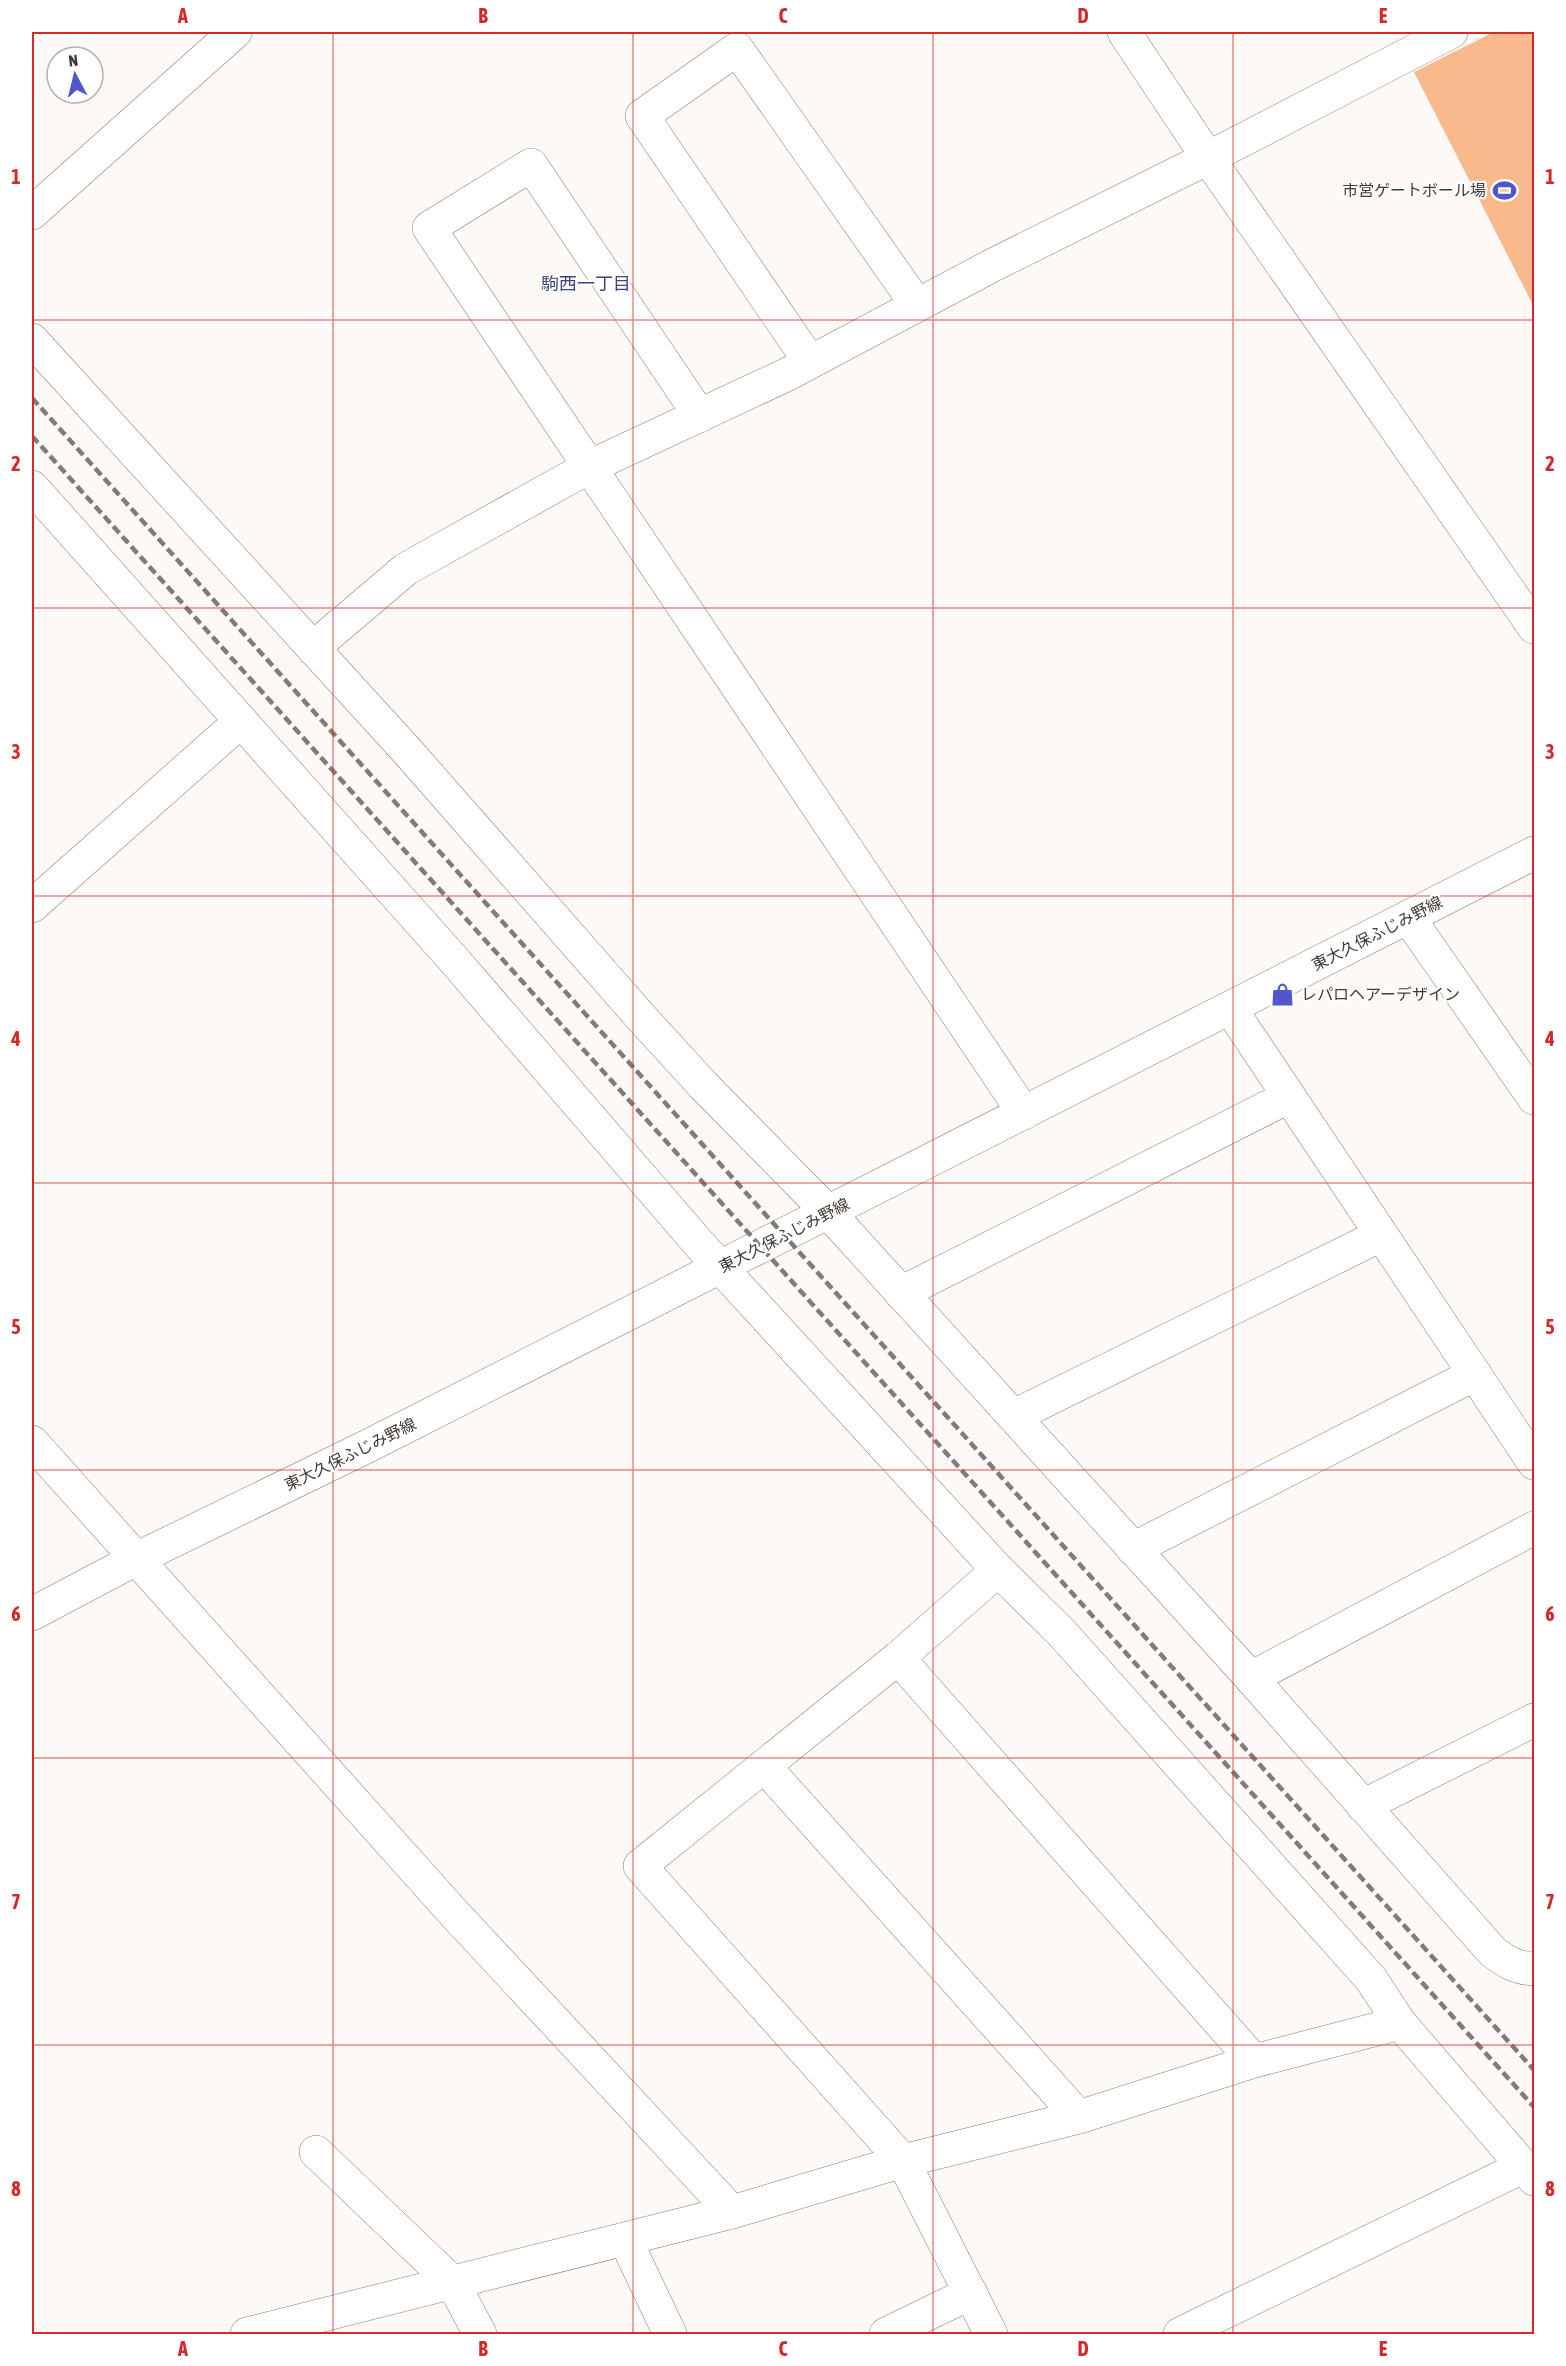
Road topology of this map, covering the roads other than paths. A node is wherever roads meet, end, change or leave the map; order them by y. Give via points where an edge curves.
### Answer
1 (235, 32) edge
2 (1124, 32) edge
3 (1451, 32) edge
4 (1208, 158) junction
5 (32, 213) edge
6 (917, 305) junction
7 (32, 340) edge
8 (810, 362) junction
9 (700, 416) junction
10 (589, 468) junction
11 (32, 487) edge
12 (1534, 627) edge
13 (313, 648) junction
14 (241, 721) junction
15 (1534, 853) edge
16 (32, 906) edge
17 (1408, 917) junction
18 (1230, 1008) junction
19 (1288, 1097) junction
20 (1534, 1098) edge
21 (1024, 1113) junction
22 (828, 1212) junction
23 (1381, 1235) junction
24 (720, 1267) junction
25 (901, 1293) junction
26 (1475, 1374) junction
27 (1014, 1416) junction
28 (32, 1442) edge
29 (1534, 1463) edge
30 (1534, 1528) edge
31 (1133, 1549) junction
32 (136, 1559) junction
33 (998, 1570) junction
34 (32, 1614) edge
35 (898, 1658) junction
36 (1251, 1678) junction
37 (1534, 1720) edge
38 (764, 1766) junction
39 (1363, 1806) junction
40 (1534, 1969) edge
41 (1400, 2023) junction
42 (1254, 2061) junction
43 (1079, 2117) junction
44 (316, 2152) dead end
45 (903, 2161) junction
46 (1529, 2172) edge
47 (732, 2212) junction
48 (625, 2239) junction
49 (453, 2283) junction
50 (971, 2293) junction
51 (253, 2334) edge
52 (480, 2334) edge
53 (670, 2334) edge
54 (886, 2334) edge
55 (991, 2334) edge
56 (1180, 2334) edge

1 - 5 street
2 - 4 street
3 - 4 street
4 - 6 street
4 - 12 street
6 - 8 street
6 - 8 street via 737,49 642,116
7 - 13 street
8 - 9 street
9 - 10 street
9 - 10 street via 531,165 429,228
10 - 13 street via 406,568
10 - 21 street
11 - 14 street
13 - 22 street via 639,1015
14 - 16 street
14 - 24 street
15 - 17 street, 東大久保ふじみ野線
17 - 18 street, 東大久保ふじみ野線
17 - 20 street
18 - 19 street
18 - 21 street, 東大久保ふじみ野線
19 - 23 street
19 - 25 street
21 - 22 street, 東大久保ふじみ野線
22 - 24 street, 東大久保ふじみ野線
22 - 25 street
23 - 26 street
23 - 27 street
24 - 32 street, 東大久保ふじみ野線
24 - 33 street
25 - 27 street
26 - 29 street
26 - 31 street
27 - 31 street
28 - 32 street
30 - 36 street
31 - 36 street
32 - 34 street, 東大久保ふじみ野線
32 - 47 street via 451,1910
33 - 35 street
33 - 41 street via 1061,1632 1371,1979
35 - 38 street
35 - 42 street
36 - 39 street
37 - 39 street
38 - 43 street
38 - 45 street via 640,1866
39 - 40 street via 1492,1951 1520,1968
41 - 42 street
41 - 46 street
42 - 43 street
43 - 45 street
44 - 49 street
45 - 47 street
45 - 50 street
46 - 56 street
47 - 48 street
48 - 49 street
48 - 53 street
49 - 51 street
49 - 52 street
50 - 54 street
50 - 55 street

